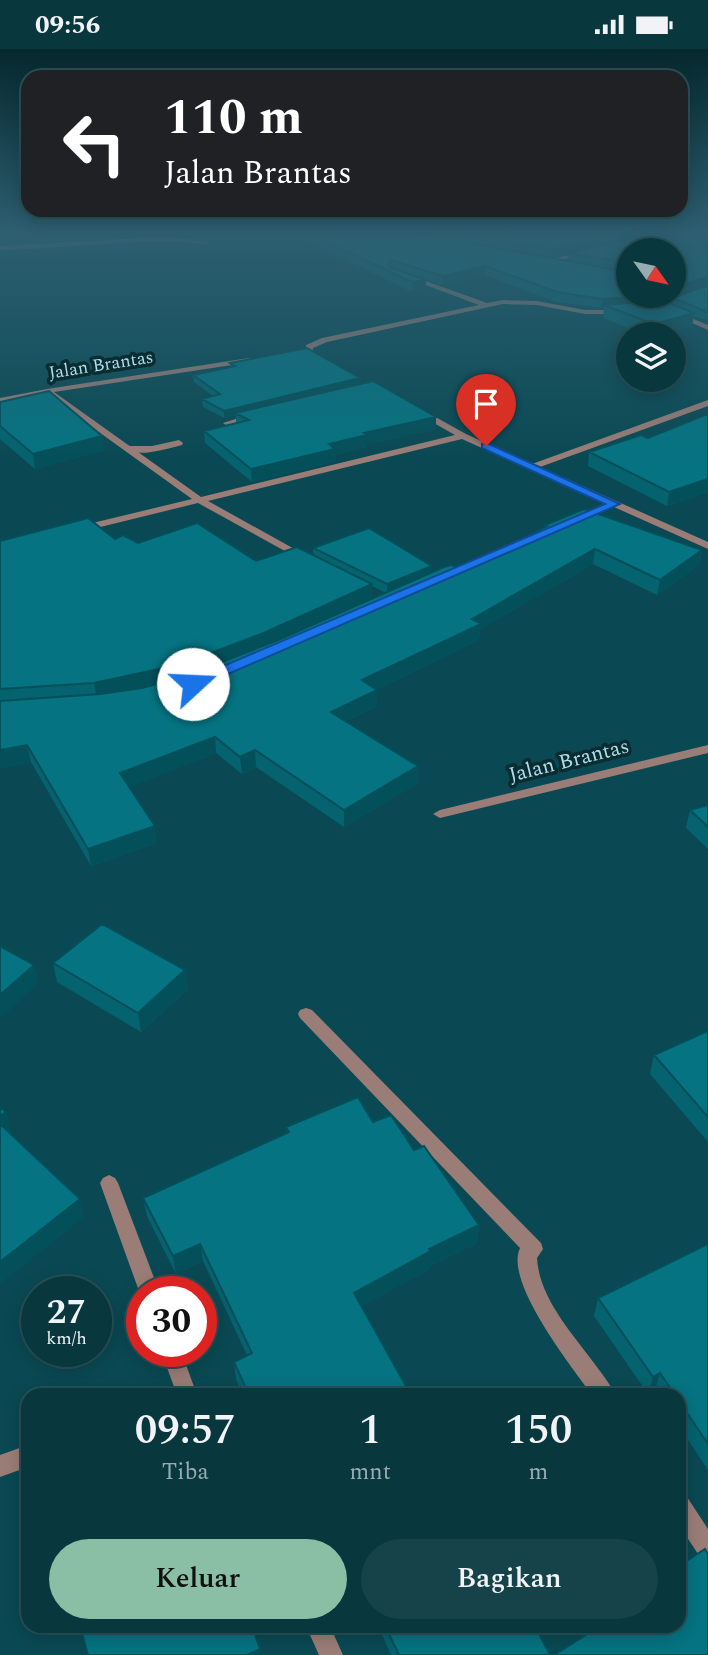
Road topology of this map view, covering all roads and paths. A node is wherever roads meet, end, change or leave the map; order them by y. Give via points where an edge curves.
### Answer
1 (477, 307) edge
2 (555, 307) edge
3 (662, 308) joint
4 (648, 309) edge
5 (633, 311) edge
6 (708, 328) edge
7 (310, 353) edge
8 (258, 359) edge
9 (47, 391) junction
10 (0, 401) edge
11 (708, 403) edge
12 (407, 405) edge
13 (267, 413) edge
14 (227, 423) edge
15 (463, 436) junction
16 (179, 443) dead end
17 (128, 449) junction
18 (531, 467) junction
19 (198, 499) junction
20 (614, 504) junction
21 (564, 526) edge
22 (66, 532) edge
23 (708, 546) edge
24 (501, 552) edge
25 (309, 561) edge
26 (438, 579) edge
27 (708, 749) edge
28 (440, 814) dead end
29 (306, 1014) dead end
30 (109, 1183) dead end
31 (143, 1276) edge
32 (177, 1367) edge
33 (184, 1388) edge
34 (600, 1388) edge
35 (21, 1458) edge
36 (0, 1466) edge
37 (686, 1516) edge
38 (708, 1549) edge
39 (321, 1633) edge
40 (331, 1655) edge

1 - 7 street via 325,340 309,347
2 - 5 street
3 - 4 street
3 - 6 street
8 - 9 street, Jalan Brantas
9 - 10 street, Jalan Brantas
9 - 17 street
11 - 18 street
12 - 15 street
13 - 14 street
15 - 18 street
15 - 19 street
16 - 17 street
17 - 19 street
18 - 20 street
19 - 22 street
19 - 25 street
20 - 21 street
20 - 23 street
24 - 26 street
27 - 28 street, Jalan Brantas
29 - 34 street via 534,1249 527,1254 529,1281
30 - 31 street
32 - 33 street
35 - 36 street
37 - 38 street
39 - 40 street

